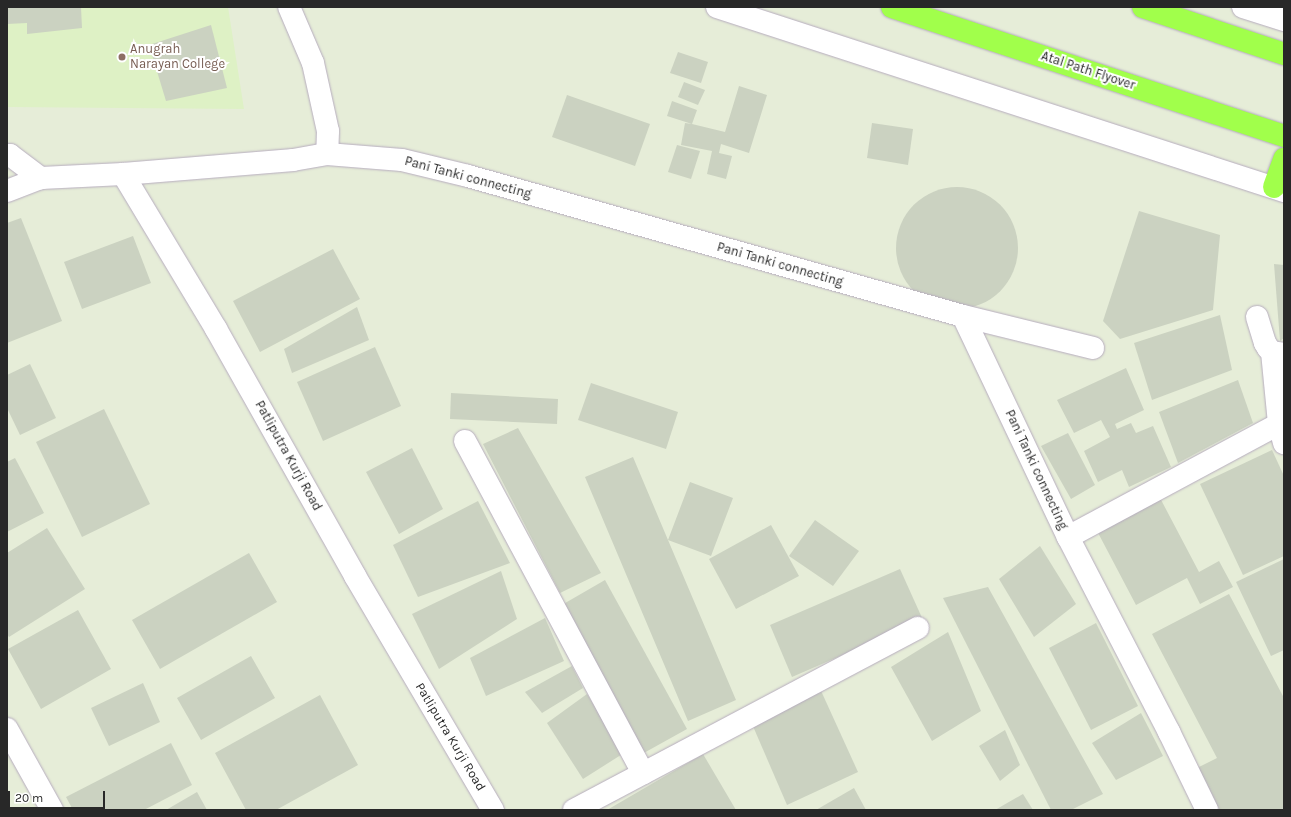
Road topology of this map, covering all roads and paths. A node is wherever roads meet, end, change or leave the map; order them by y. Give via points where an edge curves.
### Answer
1 (289, 7) edge
2 (717, 7) edge
3 (892, 7) edge
4 (1143, 7) edge
5 (1243, 7) edge
6 (1284, 20) edge
7 (1282, 52) edge
8 (1284, 136) edge
9 (327, 154) junction
10 (7, 155) edge
11 (1284, 159) edge
12 (123, 174) junction
13 (41, 178) junction
14 (1279, 189) edge
15 (7, 191) edge
16 (963, 316) junction
17 (1257, 317) dead end
18 (1093, 348) dead end
19 (1278, 353) edge
20 (1281, 434) edge
21 (466, 441) dead end
22 (1068, 537) junction
23 (918, 628) dead end
24 (7, 729) edge
25 (643, 773) junction
26 (52, 810) edge
27 (493, 810) edge
28 (574, 810) edge
29 (1207, 810) edge

1 - 9 street via 313,63 328,131
2 - 14 street
3 - 8 main road, Atal Path Flyover
4 - 7 main road
5 - 6 street
9 - 12 street, Pani Tanki connecting via 293,160
9 - 16 street, Pani Tanki connecting via 402,160 468,176
10 - 13 street
11 - 14 main road
12 - 13 street
12 - 27 street, Patliputra Kurji Road via 216,329 355,576
13 - 15 street
16 - 18 street
16 - 22 street, Pani Tanki connecting
17 - 19 street via 1265,343
19 - 20 street
20 - 22 street, Pani Tanki connecting
21 - 25 street
22 - 29 street
23 - 25 street
24 - 26 street
25 - 28 street

